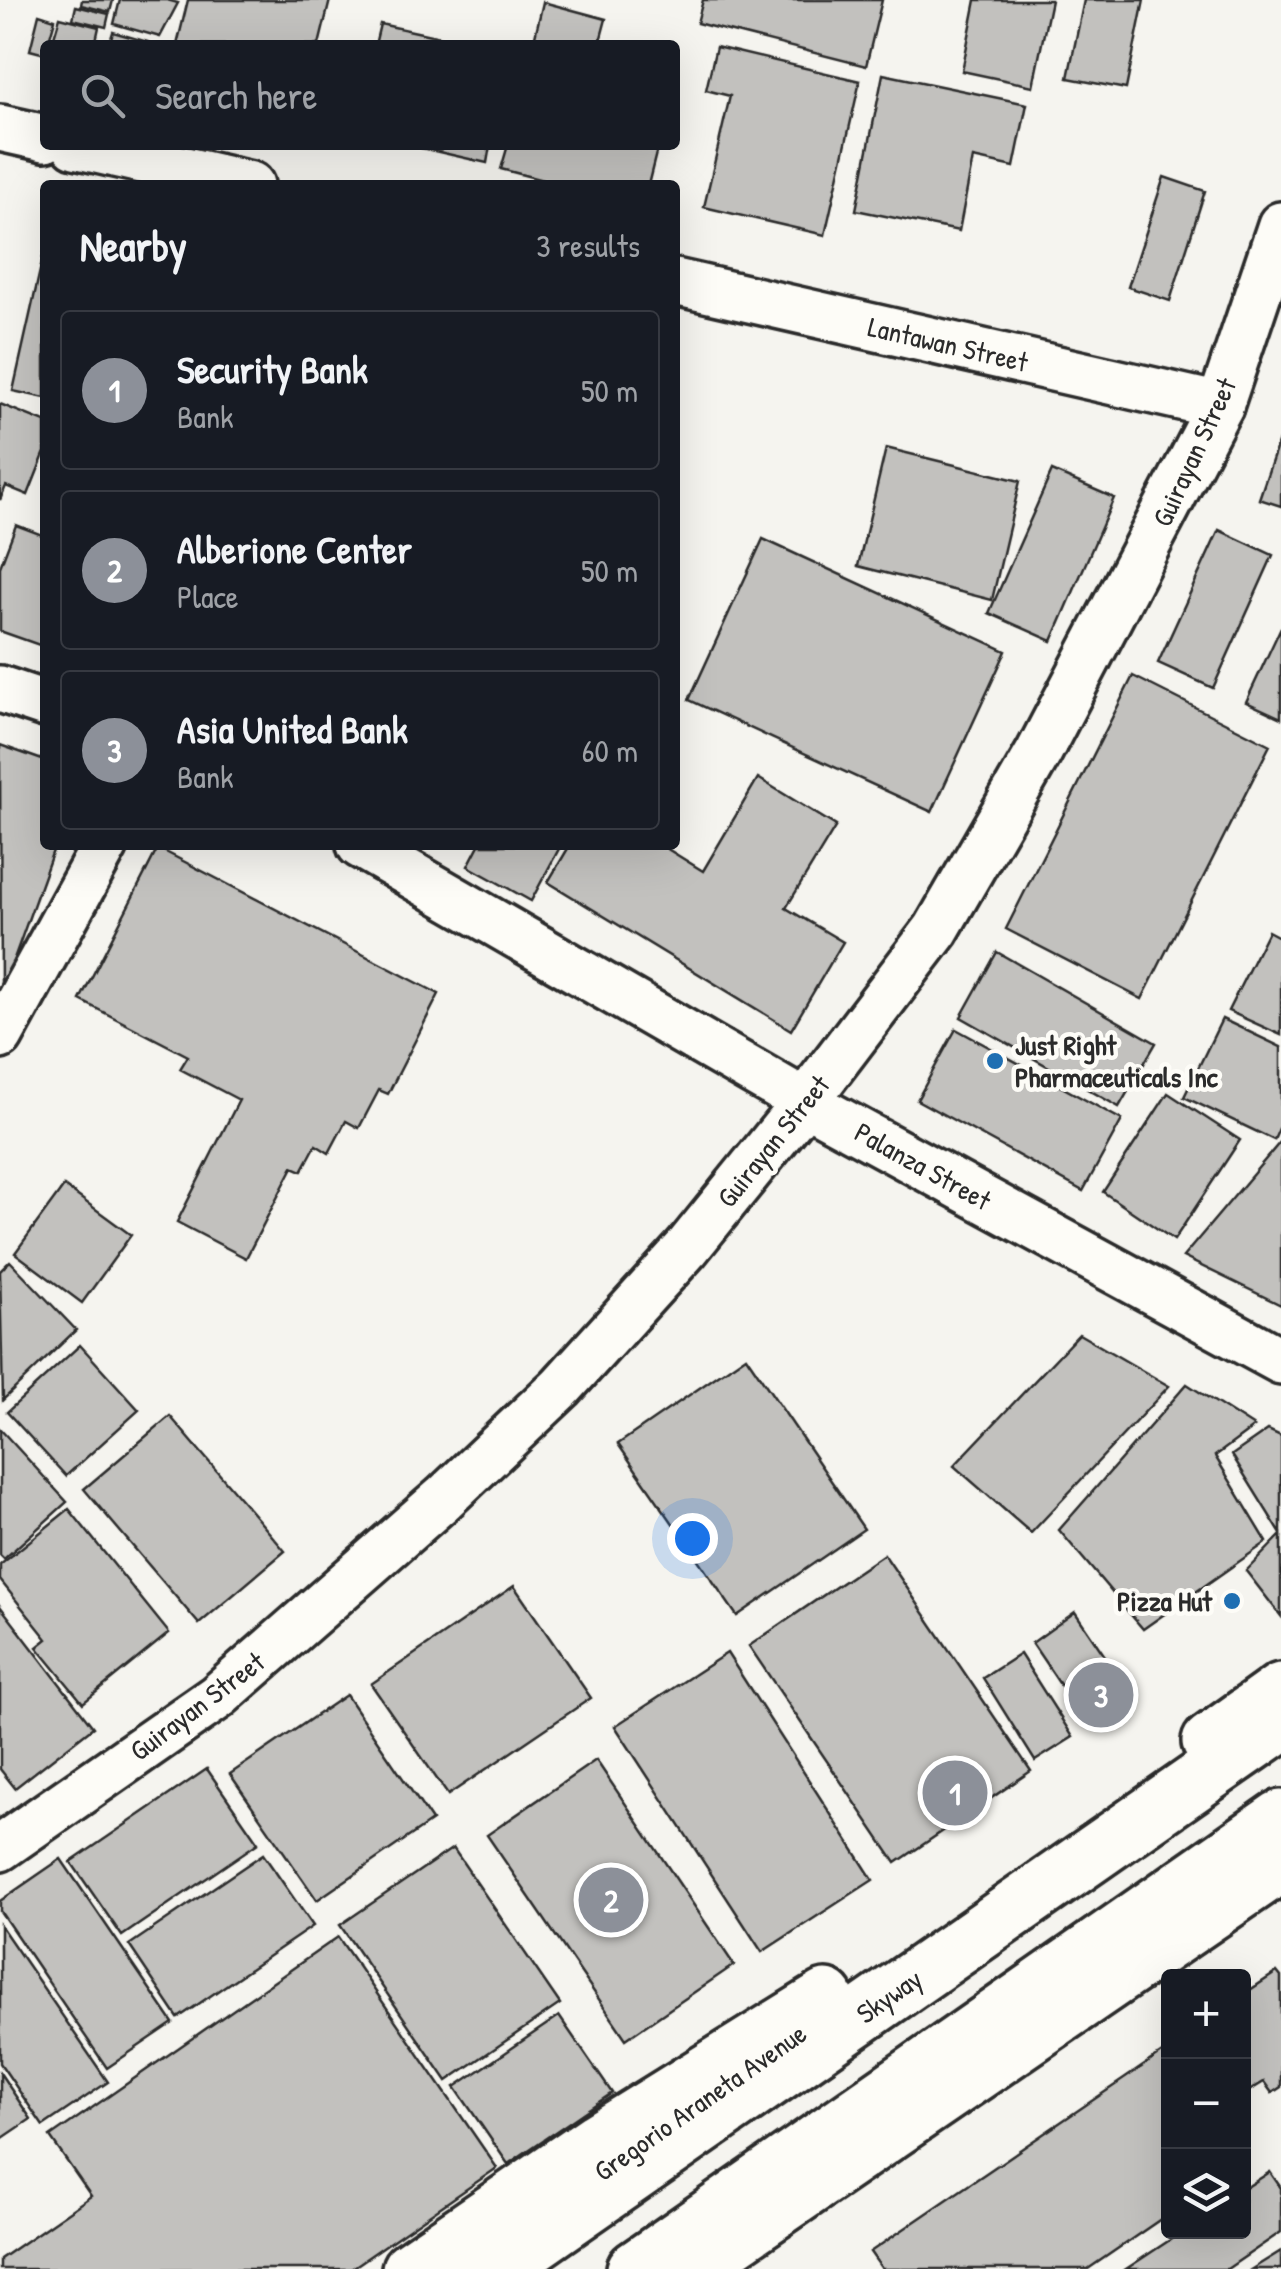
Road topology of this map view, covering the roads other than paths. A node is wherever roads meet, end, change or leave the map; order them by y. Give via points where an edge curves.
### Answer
1 (0, 128) edge
2 (40, 137) edge
3 (97, 150) edge
4 (229, 180) edge
5 (1281, 225) edge
6 (680, 283) edge
7 (1220, 406) junction
8 (0, 689) edge
9 (40, 702) edge
10 (103, 850) edge
11 (369, 850) edge
12 (0, 1036) edge
13 (806, 1102) junction
14 (1281, 1361) edge
15 (1281, 1691) edge
16 (1281, 1723) edge
17 (1281, 1818) edge
18 (0, 1848) edge
19 (1281, 1864) edge
20 (1038, 1866) junction
21 (410, 2269) edge
22 (461, 2269) edge
23 (498, 2269) edge
24 (635, 2269) edge
25 (690, 2269) edge

1 - 2 street
3 - 4 street
5 - 7 street, Guirayan Street
6 - 7 street, Lantawan Street
7 - 13 street, Guirayan Street via 1039,752 936,930
8 - 9 street
10 - 12 street
11 - 13 street, Palanza Street
13 - 14 street, Palanza Street
13 - 18 street, Guirayan Street via 562,1386 444,1498 217,1697
15 - 20 main road, Gregorio Araneta Avenue
16 - 23 main road, Skyway
17 - 24 main road
19 - 25 main road
20 - 21 main road via 598,2140
20 - 22 main road, Gregorio Araneta Avenue

